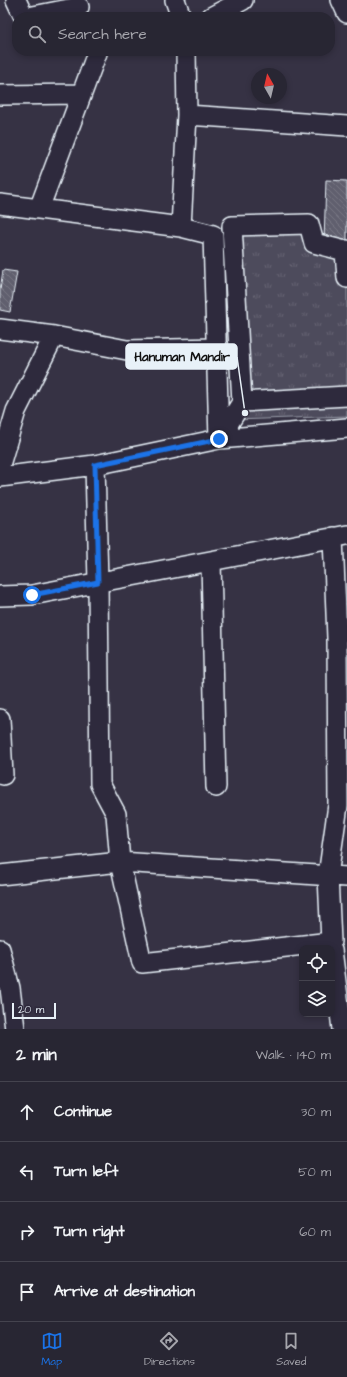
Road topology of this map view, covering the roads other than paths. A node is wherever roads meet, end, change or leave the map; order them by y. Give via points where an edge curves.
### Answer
1 (16, 0) edge
2 (175, 0) edge
3 (243, 0) edge
4 (341, 0) edge
5 (85, 8) edge
6 (22, 12) edge
7 (60, 12) edge
8 (179, 12) edge
9 (220, 12) edge
10 (347, 13) edge
11 (96, 56) edge
12 (186, 56) edge
13 (81, 94) junction
14 (0, 95) edge
15 (187, 114) junction
16 (347, 126) edge
17 (0, 204) edge
18 (39, 209) junction
19 (232, 226) junction
20 (181, 227) junction
21 (213, 235) junction
22 (346, 251) edge
23 (347, 278) edge
24 (0, 329) edge
25 (54, 336) junction
26 (216, 348) junction
27 (347, 396) edge
28 (242, 402) junction
29 (347, 428) edge
30 (219, 439) junction
31 (0, 465) edge
32 (95, 465) junction
33 (0, 477) edge
34 (340, 536) edge
35 (211, 561) junction
36 (98, 582) junction
37 (0, 596) edge
38 (0, 719) edge
39 (3, 775) dead end
40 (216, 787) dead end
41 (120, 862) junction
42 (0, 875) edge
43 (328, 876) junction
44 (347, 877) edge
45 (332, 945) edge
46 (0, 950) edge
47 (299, 950) edge
48 (335, 972) edge
49 (5, 997) edge
50 (15, 1029) edge
51 (342, 1029) edge

1 - 6 street
2 - 8 street
3 - 9 street
4 - 10 street
5 - 7 street
11 - 13 street
12 - 15 street
13 - 14 street
13 - 18 street
15 - 16 street
15 - 20 street
17 - 18 street
18 - 20 street
19 - 21 street
19 - 22 street via 309,224 314,243
19 - 28 street
20 - 21 street
21 - 26 street
22 - 23 street
24 - 25 street
25 - 26 street via 126,350
25 - 31 street via 16,411
26 - 30 street
27 - 28 street
28 - 30 street
29 - 30 street
30 - 32 street
32 - 33 street
32 - 36 street
34 - 35 street
34 - 43 street via 337,638 338,805
35 - 36 street
35 - 40 street
36 - 37 street via 32,595
36 - 41 street via 100,784 116,814
38 - 39 street
41 - 42 street
41 - 43 street
41 - 47 street via 142,963
43 - 44 street
43 - 45 street
46 - 49 street
48 - 51 street
49 - 50 street

